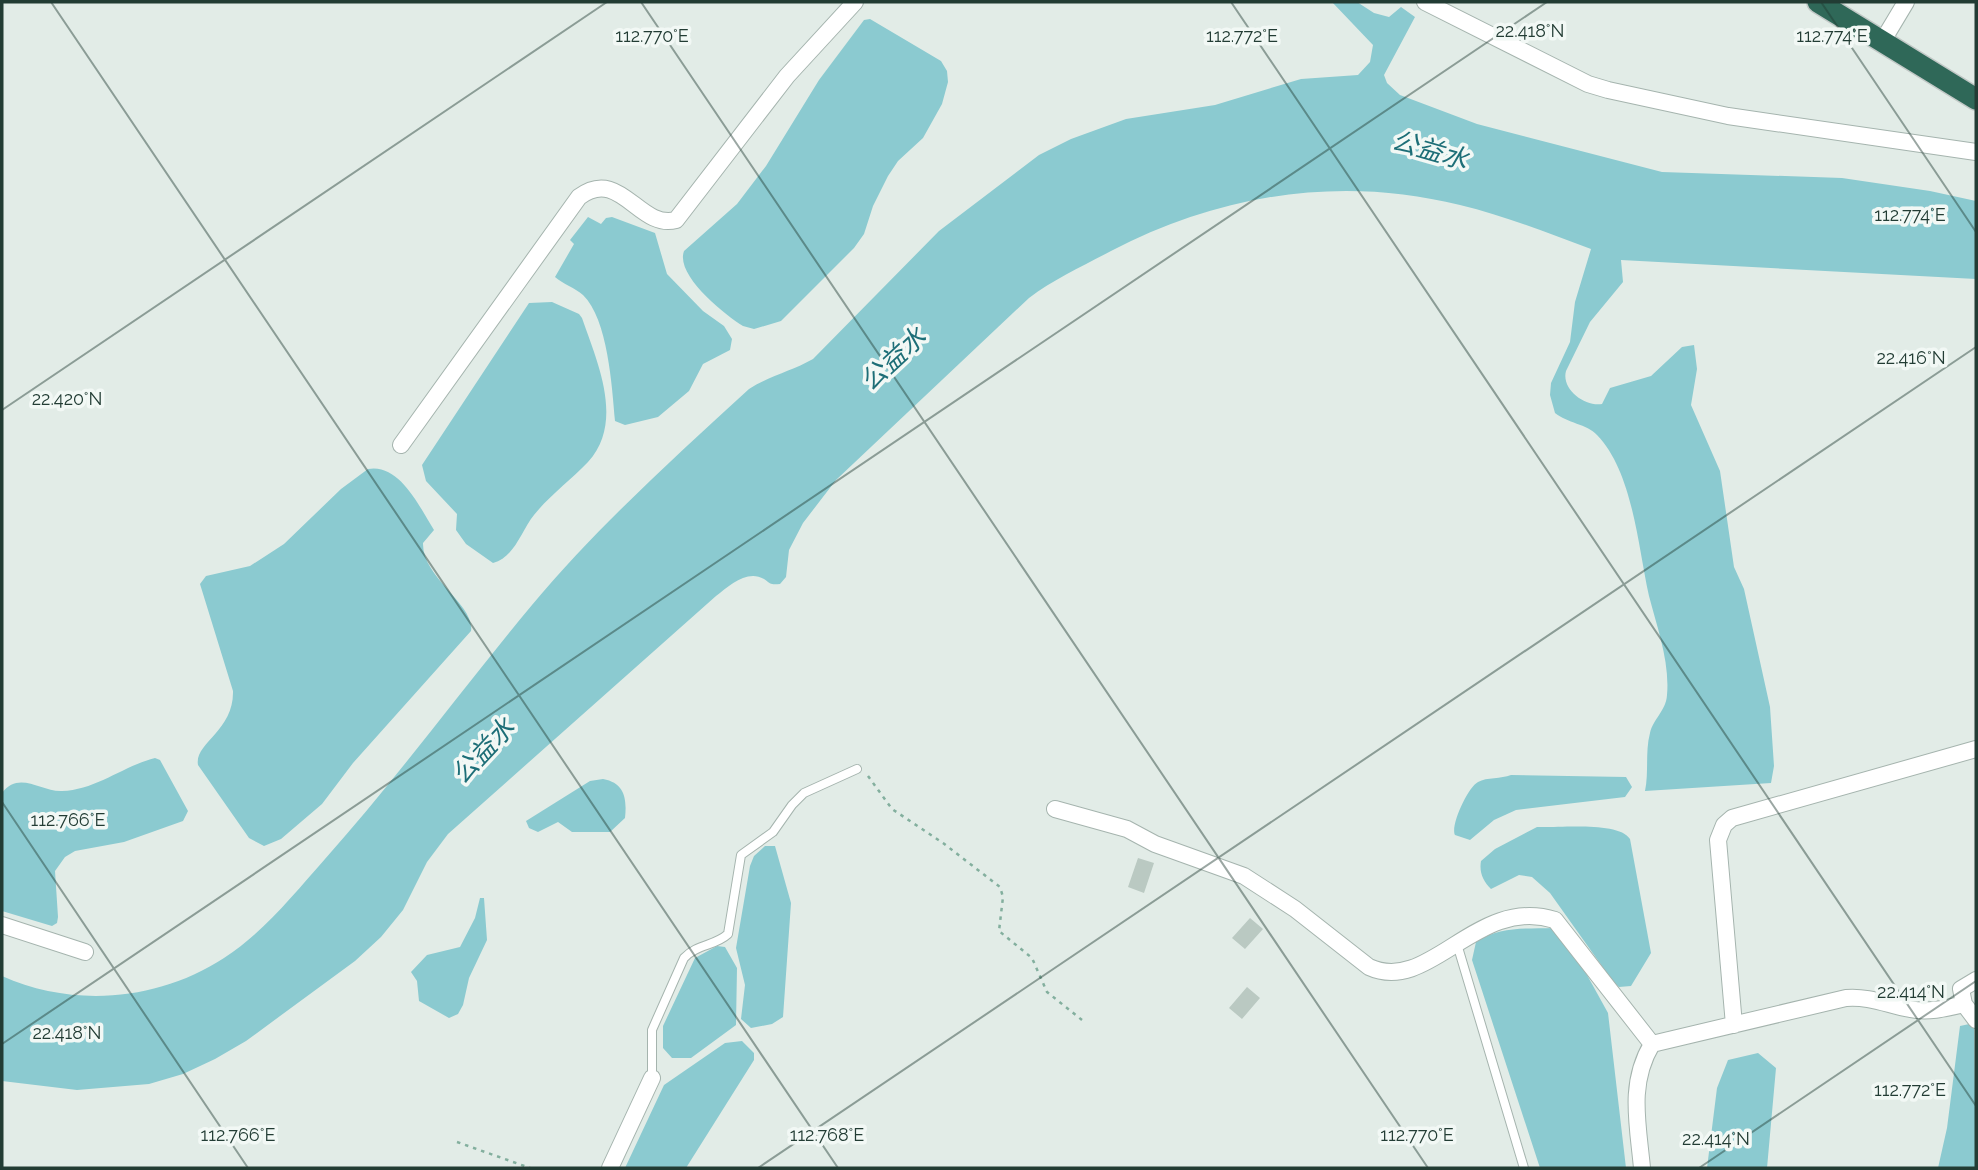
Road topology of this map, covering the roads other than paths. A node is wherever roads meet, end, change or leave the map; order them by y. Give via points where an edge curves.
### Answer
1 (855, 2) edge
2 (1425, 2) edge
3 (1818, 2) edge
4 (1906, 2) edge
5 (1882, 42) junction
6 (1976, 99) edge
7 (1976, 152) edge
8 (401, 446) dead end
9 (1976, 748) edge
10 (857, 769) road end
11 (1055, 809) dead end
12 (2, 925) edge
13 (1457, 944) junction
14 (85, 951) dead end
15 (1976, 980) edge
16 (1964, 1004) junction
17 (1976, 1020) edge
18 (1734, 1025) junction
19 (1652, 1044) junction
20 (652, 1078) joint
21 (610, 1168) edge
22 (1524, 1168) edge
23 (1642, 1168) edge

1 - 8 street via 787,76 676,220 662,220 605,187 591,188 579,197
2 - 7 street via 1608,90 1728,116
3 - 5 highway
4 - 5 street
5 - 6 highway
9 - 18 street via 1732,818 1724,825 1718,840
10 - 20 lane via 804,793 773,832 741,855 728,934 684,958 652,1030
11 - 13 street via 1127,829 1244,876 1380,972 1404,971
12 - 14 street
13 - 19 street via 1479,928 1504,919 1534,916 1555,920
13 - 22 lane
15 - 16 street via 1961,989
16 - 17 street
16 - 18 street via 1918,1010 1846,998
18 - 19 street
19 - 23 street via 1640,1064 1636,1096
20 - 21 street

